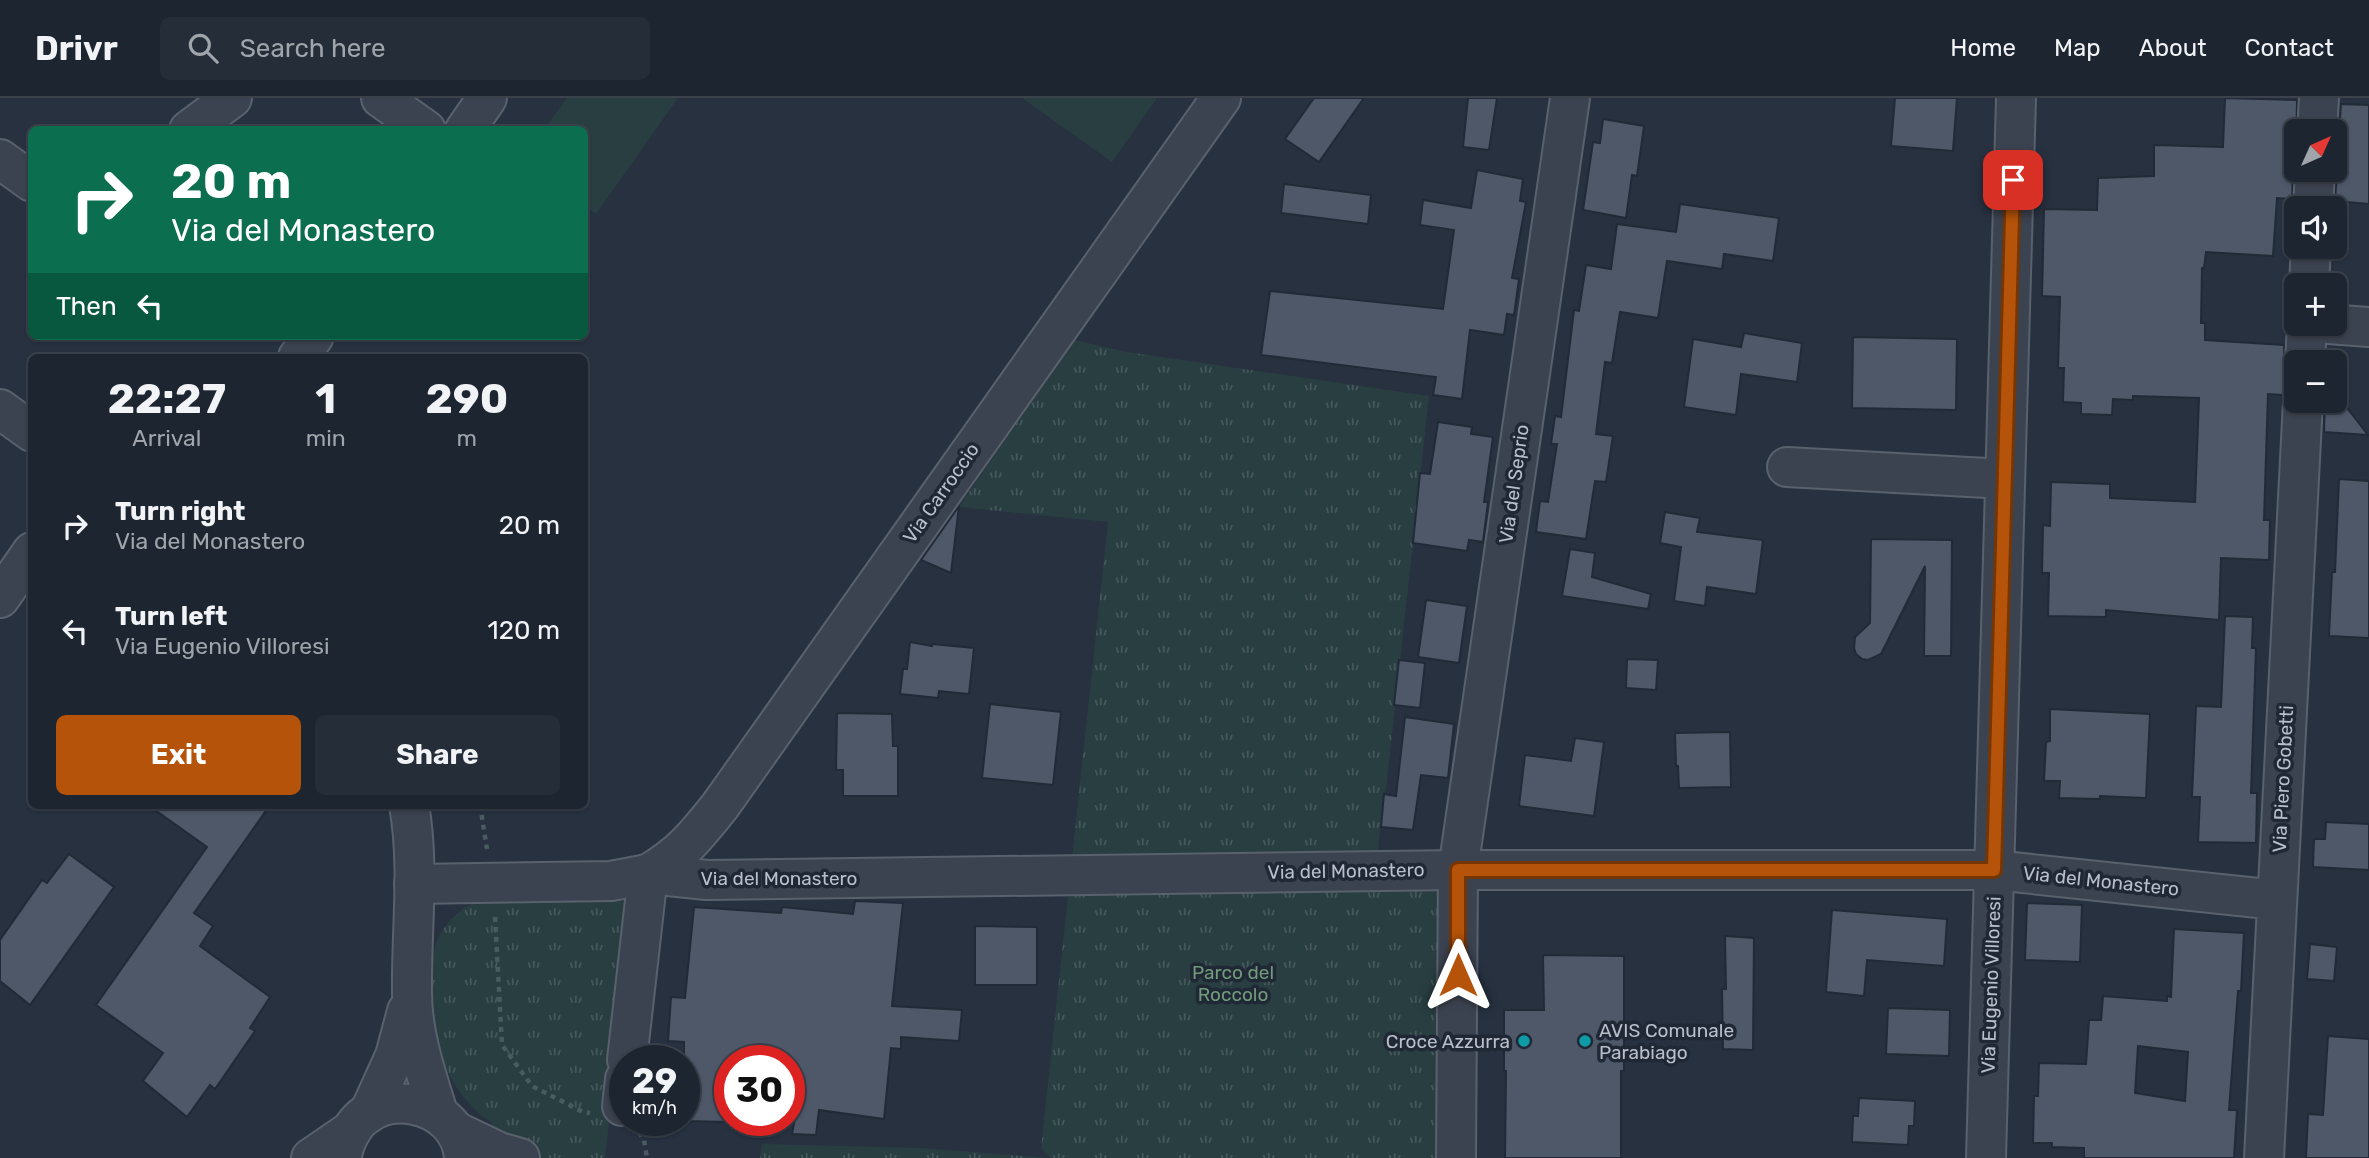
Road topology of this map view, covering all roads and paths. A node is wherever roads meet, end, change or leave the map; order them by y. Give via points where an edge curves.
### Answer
1 (232, 98) edge
2 (382, 98) edge
3 (487, 98) edge
4 (1221, 98) edge
5 (1570, 98) edge
6 (2015, 98) edge
7 (2319, 98) edge
8 (2318, 119) edge
9 (194, 126) edge
10 (420, 126) edge
11 (468, 126) edge
12 (0, 159) edge
13 (28, 178) edge
14 (2347, 325) edge
15 (2369, 327) edge
16 (0, 410) edge
17 (2302, 413) edge
18 (28, 429) edge
19 (1787, 467) dead end
20 (2005, 479) junction
21 (28, 558) edge
22 (0, 598) edge
23 (409, 809) edge
24 (482, 809) edge
25 (1458, 870) junction
26 (1994, 870) junction
27 (648, 874) junction
28 (491, 883) junction
29 (414, 884) junction
30 (2277, 900) junction
31 (411, 996) junction
32 (629, 1045) edge
33 (609, 1102) edge
34 (354, 1134) edge
35 (453, 1134) edge
36 (311, 1158) edge
37 (520, 1158) edge
38 (1456, 1158) edge
39 (1986, 1158) edge
40 (2264, 1158) edge

1 - 9 street
2 - 10 street
3 - 11 street
4 - 27 street, Via Carroccio via 720,806 689,845
5 - 25 street, Via del Seprio
6 - 20 street, Via Eugenio Villoresi
7 - 8 street
12 - 13 street
14 - 15 street
16 - 18 street
17 - 30 street, Via Piero Gobetti
19 - 20 street
20 - 26 street, Via Eugenio Villoresi
21 - 22 street
23 - 29 street
24 - 28 path
25 - 26 street, Via del Monastero
25 - 27 street, Via del Monastero via 707,880
25 - 38 street, Via del Seprio
26 - 30 street, Via del Monastero
26 - 39 street, Via Eugenio Villoresi
27 - 28 street, Via del Monastero via 611,881
27 - 32 street
28 - 29 street, Via del Monastero
28 - 33 path via 498,934 502,1045 532,1086 583,1112
29 - 31 street
30 - 40 street, Via Piero Gobetti
31 - 34 street via 395,1056
31 - 35 street via 420,1055
34 - 35 street via 391,1104 417,1104
34 - 36 street
35 - 37 street

